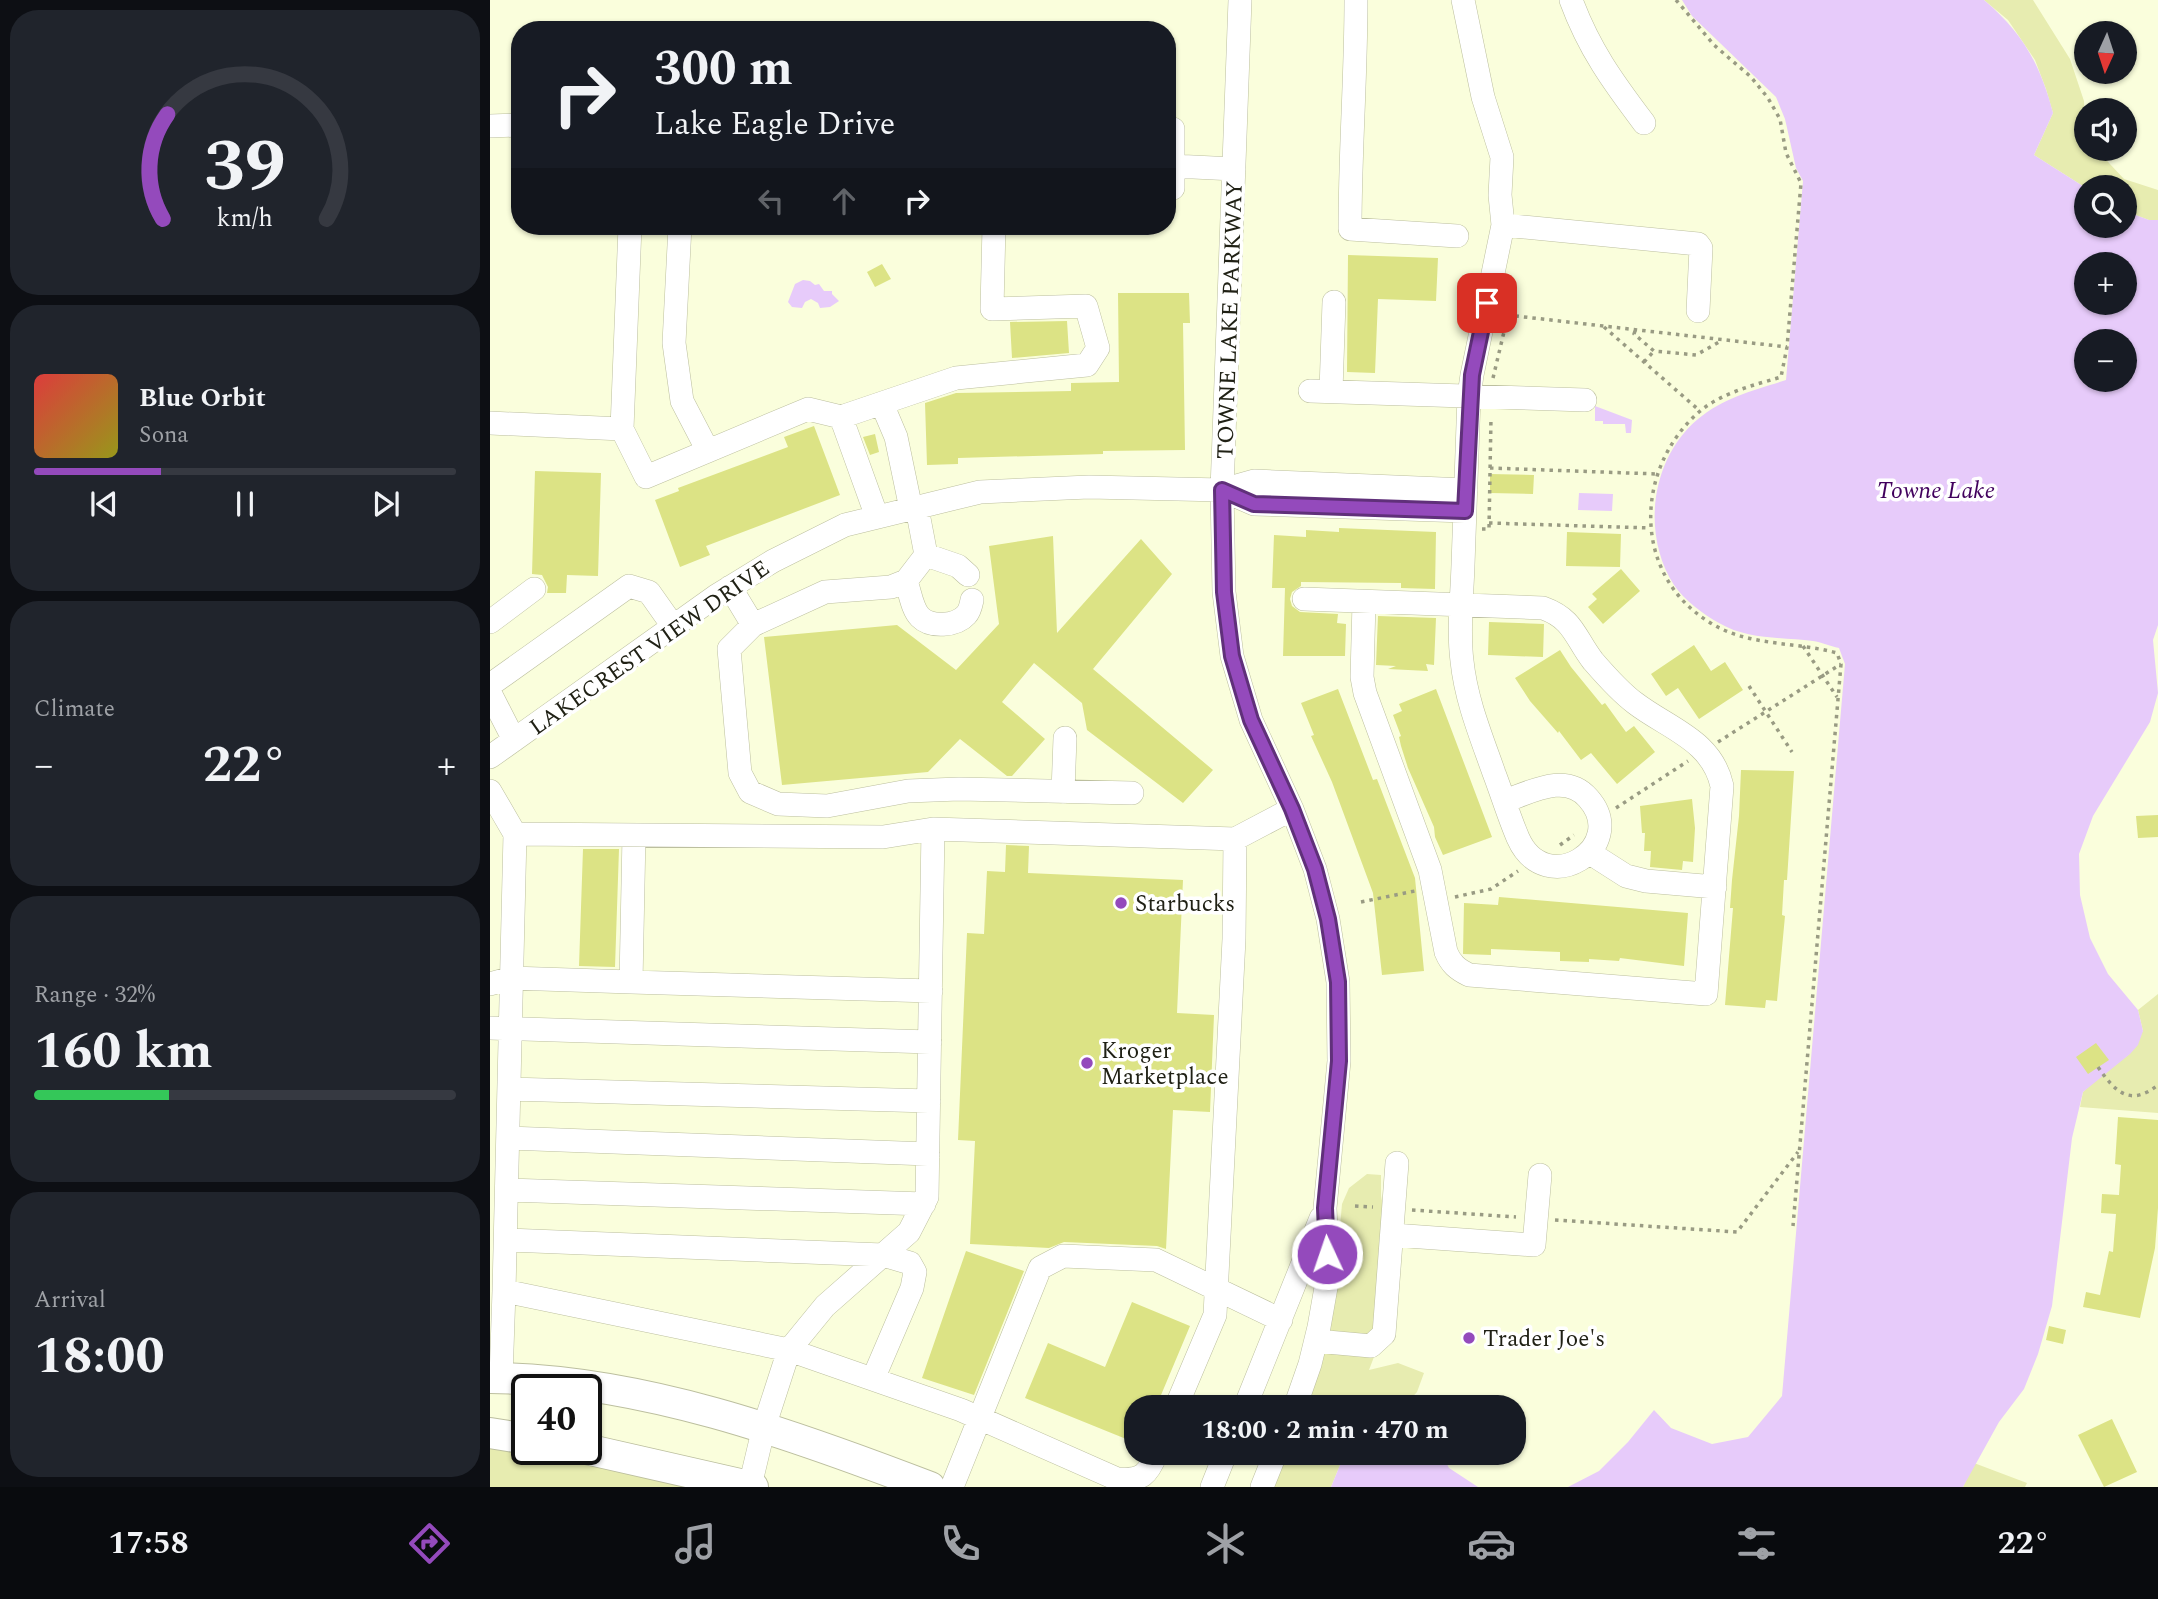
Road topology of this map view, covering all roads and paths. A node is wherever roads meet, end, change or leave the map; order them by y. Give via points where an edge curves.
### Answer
1 (1240, 0) edge
2 (1356, 0) edge
3 (1463, 0) edge
4 (1571, 0) edge
5 (1676, 0) edge
6 (1644, 123) dead end
7 (511, 125) edge
8 (490, 126) edge
9 (1234, 169) junction
10 (1176, 176) edge
11 (1503, 225) junction
12 (630, 235) edge
13 (680, 235) edge
14 (994, 235) edge
15 (1457, 236) dead end
16 (1334, 302) dead end
17 (1493, 310) junction
18 (1698, 311) dead end
19 (1603, 326) junction
20 (1635, 330) junction
21 (1723, 340) junction
22 (1787, 347) junction
23 (1654, 351) junction
24 (1644, 362) junction
25 (1477, 396) junction
26 (1585, 400) dead end
27 (882, 404) junction
28 (1700, 411) junction
29 (841, 417) junction
30 (490, 423) edge
31 (622, 429) junction
32 (708, 451) junction
33 (1490, 468) junction
34 (1657, 474) junction
35 (1222, 490) junction
36 (1466, 501) junction
37 (914, 508) junction
38 (877, 517) junction
39 (1489, 523) junction
40 (1650, 528) junction
41 (1489, 529) dead end
42 (926, 555) junction
43 (968, 575) dead end
44 (906, 581) junction
45 (730, 587) junction
46 (534, 589) dead end
47 (1304, 599) dead end
48 (972, 600) dead end
49 (1364, 602) junction
50 (1462, 605) junction
51 (490, 622) edge
52 (753, 625) junction
53 (673, 626) junction
54 (1803, 646) junction
55 (1841, 664) junction
56 (1823, 676) junction
57 (490, 685) edge
58 (1749, 686) dead end
59 (490, 693) edge
60 (1838, 699) junction
61 (1766, 712) junction
62 (1065, 738) dead end
63 (514, 740) junction
64 (1704, 751) junction
65 (1792, 752) dead end
66 (490, 757) edge
67 (490, 791) edge
68 (1063, 792) junction
69 (1132, 793) dead end
70 (1505, 801) junction
71 (1292, 809) junction
72 (1600, 819) junction
73 (933, 830) junction
74 (515, 834) junction
75 (634, 835) junction
76 (1235, 839) junction
77 (1590, 853) junction
78 (1536, 860) junction
79 (1715, 887) junction
80 (1436, 894) junction
81 (1361, 902) dead end
82 (501, 981) edge
83 (631, 982) junction
84 (931, 991) junction
85 (500, 1028) edge
86 (930, 1042) junction
87 (2098, 1067) dead end
88 (2158, 1086) edge
89 (509, 1089) junction
90 (929, 1101) junction
91 (508, 1138) junction
92 (1799, 1151) junction
93 (928, 1154) junction
94 (1397, 1163) dead end
95 (1539, 1175) dead end
96 (507, 1190) junction
97 (924, 1204) junction
98 (1355, 1206) dead end
99 (1325, 1208) junction
100 (1394, 1209) junction
101 (1536, 1219) junction
102 (1793, 1226) dead end
103 (1393, 1235) junction
104 (506, 1240) junction
105 (883, 1255) junction
106 (1217, 1287) junction
107 (505, 1291) junction
108 (1281, 1320) junction
109 (1316, 1341) junction
110 (789, 1350) junction
111 (496, 1378) edge
112 (873, 1379) junction
113 (1181, 1395) edge
114 (1250, 1395) edge
115 (1299, 1395) edge
116 (979, 1420) junction
117 (764, 1427) junction
118 (490, 1433) edge
119 (511, 1436) edge
120 (602, 1453) edge
121 (1152, 1465) edge
122 (1221, 1465) edge
123 (1271, 1465) edge
124 (752, 1487) edge
125 (930, 1487) edge
126 (952, 1487) edge
127 (1212, 1487) edge
128 (1262, 1487) edge

1 - 9 street, TOWNE LAKE PARKWAY
2 - 15 street via 1350,229
3 - 11 street via 1483,97 1502,157
4 - 6 street via 1583,33
5 - 22 path via 1768,98 1780,119 1786,153 1801,183
7 - 8 street
9 - 10 street
9 - 35 street, TOWNE LAKE PARKWAY
11 - 17 street
11 - 18 street via 1698,244 1702,248
12 - 31 street
13 - 32 street via 674,343 682,401
14 - 27 street via 992,309 1086,306 1098,348 1087,365 956,378
16 - 25 street via 1320,391
17 - 19 path
17 - 25 street
17 - 25 path via 1497,368
19 - 20 path
19 - 24 path
20 - 21 path
20 - 23 path
21 - 22 path
21 - 23 path via 1696,355
22 - 28 path via 1781,377 1736,392
23 - 24 path
24 - 28 path
25 - 26 street
25 - 33 path via 1491,420
25 - 36 street
27 - 29 street
27 - 37 street via 896,437
28 - 34 path
29 - 32 street via 808,409
29 - 38 street
30 - 31 street
31 - 32 street via 646,477
33 - 34 path
33 - 39 path
34 - 40 path
35 - 36 street via 1254,504
35 - 37 street, LAKECREST VIEW DRIVE via 1088,487 980,492
35 - 71 street, TOWNE LAKE PARKWAY via 1224,592 1232,656 1251,720
36 - 50 street
37 - 38 street, LAKECREST VIEW DRIVE
37 - 42 street
38 - 45 street, LAKECREST VIEW DRIVE via 845,525
39 - 40 path
39 - 41 path
40 - 54 path via 1662,570 1692,610 1735,635
42 - 43 street via 958,566
42 - 44 street
44 - 48 street via 920,617 929,623 945,625 960,620
44 - 52 street via 891,587 825,593
45 - 52 street
45 - 53 street, LAKECREST VIEW DRIVE
46 - 51 street
47 - 49 street
49 - 50 street
49 - 80 street via 1365,693
50 - 64 street via 1543,608 1557,613 1569,622 1591,659 1634,703
50 - 70 street via 1466,689
52 - 68 street via 729,649 740,773 750,792 778,804 827,806 908,791
53 - 57 street via 649,592 629,586
53 - 63 street, LAKECREST VIEW DRIVE
54 - 55 path via 1837,653
54 - 56 path
55 - 56 path
55 - 60 path
56 - 60 path
56 - 61 path
58 - 61 path
59 - 63 street
60 - 92 path
61 - 64 path
61 - 65 path
62 - 68 street
63 - 66 street, LAKECREST VIEW DRIVE
64 - 72 path
64 - 79 street via 1719,771 1722,786
67 - 74 street
68 - 69 street
70 - 72 street via 1546,786 1566,785 1583,792
70 - 78 street via 1519,840
71 - 76 street
71 - 99 street, TOWNE LAKE PARKWAY via 1315,869 1338,982 1339,1061
72 - 77 street via 1599,837
72 - 78 path
73 - 75 street via 883,836
73 - 76 street
73 - 84 street
74 - 75 street
74 - 82 street
75 - 83 street
76 - 106 street
77 - 78 street via 1561,867
77 - 79 street via 1626,876
78 - 80 path via 1481,893
79 - 80 street via 1706,994 1469,975 1450,962
80 - 81 path
82 - 83 street
82 - 85 street
83 - 84 street
84 - 86 street
85 - 86 street
85 - 89 street
86 - 90 street
87 - 88 path via 2125,1095 2140,1096
89 - 90 street
89 - 91 street
90 - 93 street
91 - 93 street
91 - 96 street
92 - 101 path via 1737,1232
92 - 102 path
93 - 97 street
94 - 100 street
95 - 101 street
96 - 97 street
96 - 104 street
97 - 105 street via 909,1232
98 - 100 path
99 - 108 street, TOWNE LAKE PARKWAY
99 - 109 street, TOWNE LAKE PARKWAY via 1328,1276
100 - 101 path
100 - 103 street
101 - 103 street via 1534,1245
103 - 109 street via 1384,1334 1371,1346
104 - 105 street
104 - 107 street
105 - 110 street via 825,1306
105 - 112 street via 910,1263 915,1272
106 - 108 street
106 - 113 street via 1215,1315
106 - 116 street via 1156,1260 1063,1256 1040,1268
107 - 110 street
107 - 111 street
108 - 114 street, TOWNE LAKE PARKWAY
109 - 115 street, TOWNE LAKE PARKWAY
110 - 112 street
110 - 117 street
111 - 117 main road via 579,1385 666,1401
112 - 116 street
116 - 121 street via 1116,1479 1143,1476
116 - 126 street
117 - 124 street
117 - 125 main road
118 - 119 main road
120 - 124 main road
122 - 127 street
123 - 128 street

